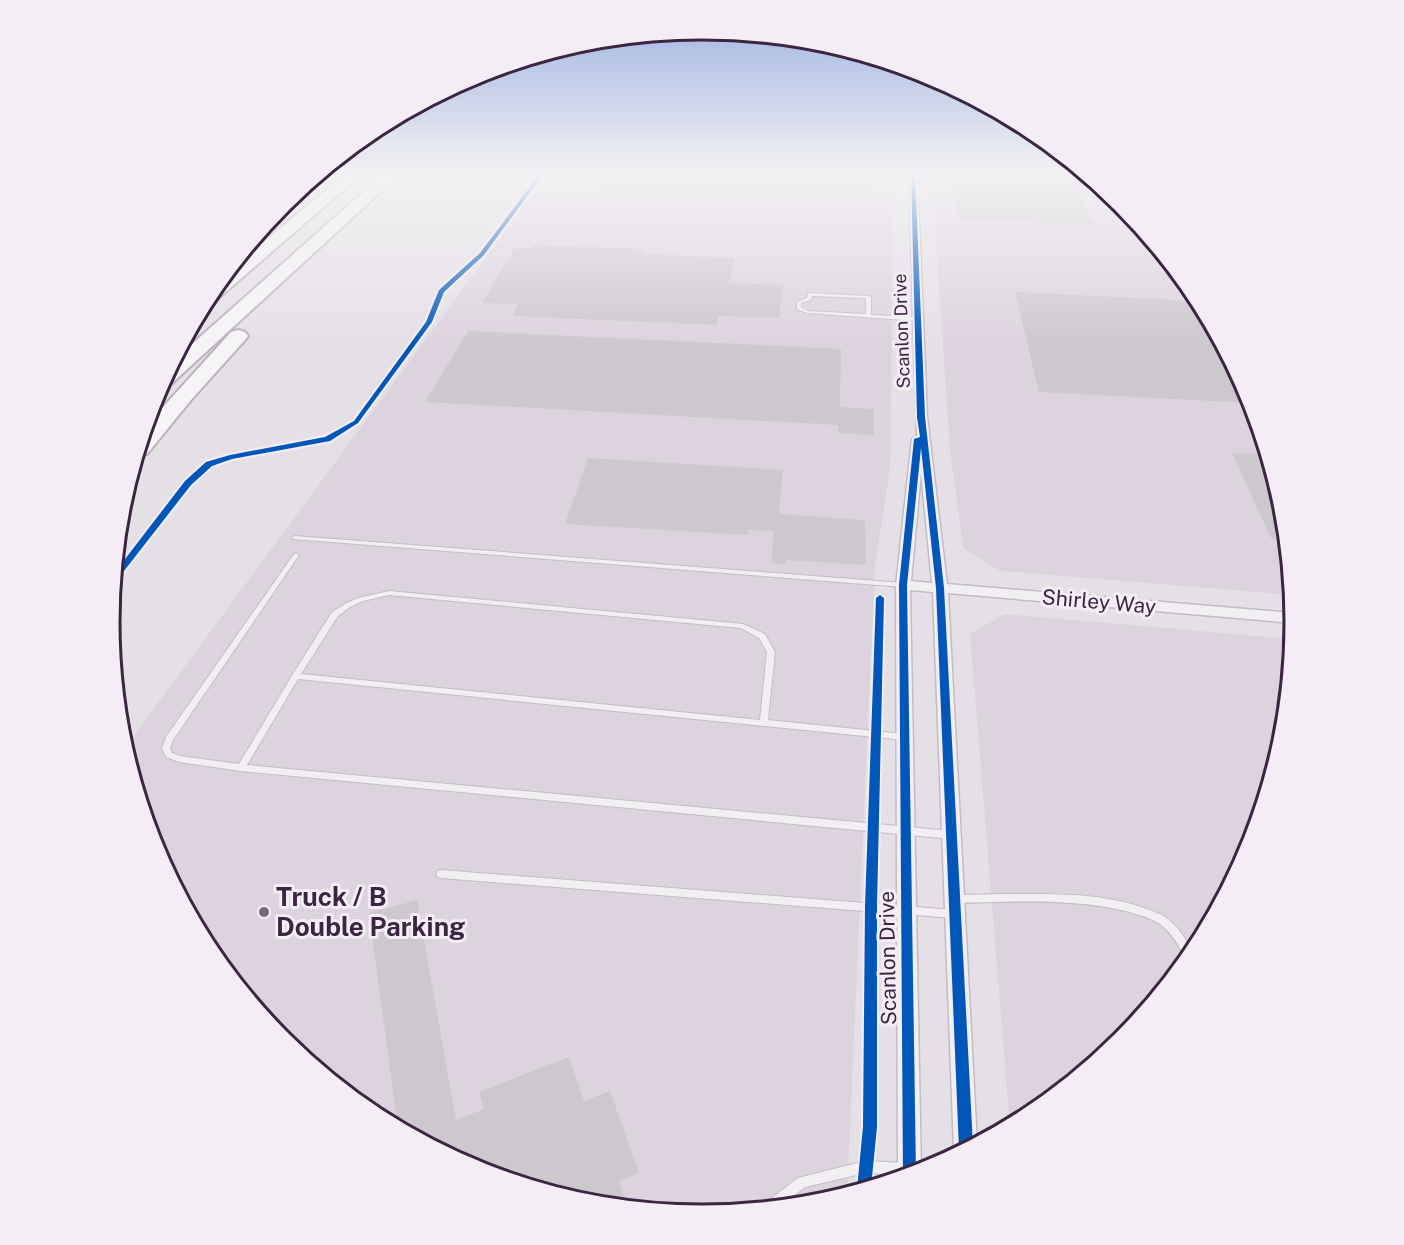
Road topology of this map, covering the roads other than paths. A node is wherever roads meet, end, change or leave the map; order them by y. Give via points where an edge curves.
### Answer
1 (288, 230) edge
2 (330, 230) edge
3 (333, 230) edge
4 (915, 230) edge
5 (236, 274) edge
6 (868, 316) junction
7 (918, 319) junction
8 (179, 366) edge
9 (921, 417) junction
10 (151, 434) edge
11 (296, 538) dead end
12 (296, 555) dead end
13 (903, 585) junction
14 (940, 588) junction
15 (1284, 617) edge
16 (296, 676) junction
17 (764, 723) junction
18 (904, 737) junction
19 (241, 768) junction
20 (904, 830) junction
21 (951, 835) junction
22 (441, 874) dead end
23 (954, 906) junction
24 (905, 909) junction
25 (1185, 948) edge
26 (966, 1141) edge
27 (909, 1166) edge
28 (898, 1171) edge
29 (780, 1200) edge

1 - 5 highway
2 - 8 highway
3 - 10 highway
4 - 7 street, Scanlon Drive
6 - 6 lane via 807,312 799,308 799,302 809,299 810,294 869,297
6 - 7 lane
7 - 9 street, Scanlon Drive
9 - 13 street, Scanlon Drive
9 - 14 street, Scanlon Drive
11 - 13 lane
12 - 19 lane via 166,748 169,755 178,759
13 - 14 street, Shirley Way
13 - 18 street, Scanlon Drive
14 - 15 street, Shirley Way
14 - 21 street, Scanlon Drive
16 - 17 lane
16 - 17 lane via 335,614 356,600 389,593 743,626 762,636 771,652
16 - 19 lane
17 - 18 lane
18 - 20 street, Scanlon Drive
19 - 20 lane
20 - 21 lane
20 - 24 street, Scanlon Drive
21 - 23 street, Scanlon Drive
22 - 24 lane
23 - 24 lane
23 - 25 lane via 1034,898 1115,905 1157,917 1176,932
23 - 26 street, Scanlon Drive
24 - 27 street, Scanlon Drive
28 - 29 lane via 865,1167 802,1182

